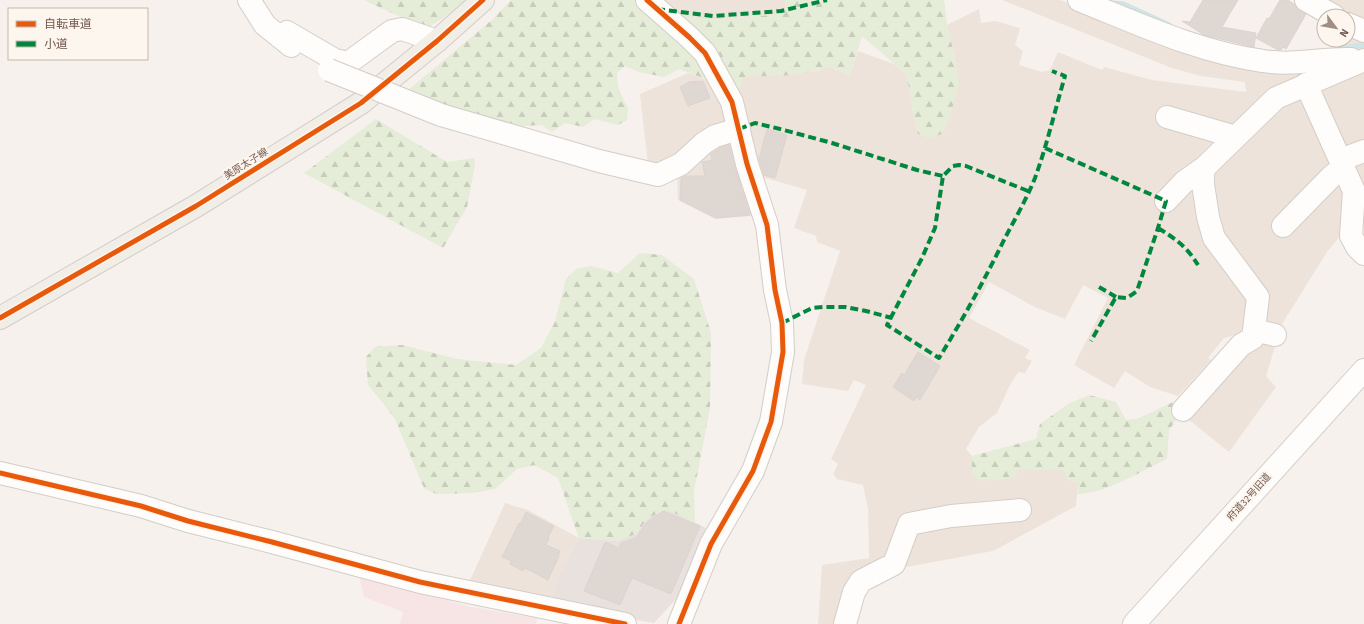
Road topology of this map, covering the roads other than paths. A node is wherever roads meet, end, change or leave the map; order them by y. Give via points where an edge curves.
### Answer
1 (249, 0) edge
2 (483, 0) edge
3 (647, 0) edge
4 (1079, 0) edge
5 (1306, 0) edge
6 (1320, 8) edge
7 (280, 36) junction
8 (437, 40) junction
9 (1363, 60) edge
10 (1306, 84) junction
11 (1167, 117) dead end
12 (739, 129) junction
13 (1236, 137) junction
14 (1364, 151) edge
15 (1342, 163) junction
16 (1205, 167) junction
17 (1166, 201) dead end
18 (1291, 225) dead end
19 (1364, 254) edge
20 (0, 318) edge
21 (1254, 330) junction
22 (1275, 335) dead end
23 (1364, 370) edge
24 (1183, 410) dead end
25 (0, 473) edge
26 (1020, 510) dead end
27 (624, 624) edge
28 (679, 624) edge
29 (845, 624) edge
30 (1134, 624) edge

1 - 7 street via 266,25
2 - 8 main road, 美原太子線
3 - 12 street via 704,53 732,102
4 - 9 street via 1197,47 1263,61 1290,63
5 - 6 street
7 - 8 street via 287,32 335,60 348,63 392,31 402,28
7 - 12 street, bridge via 295,49 329,70 441,115 599,161 658,175 682,164 715,136
8 - 20 main road, 美原太子線 via 354,107 196,206
9 - 10 street
10 - 13 street via 1276,98
10 - 15 street
11 - 13 street
12 - 28 street via 747,164 767,225 782,323 783,352 771,422 753,471 711,544
13 - 16 street
14 - 15 street
15 - 18 street
15 - 19 street via 1354,191 1351,236
16 - 17 street via 1184,182
16 - 21 street via 1203,184 1214,238 1258,296
21 - 22 street
21 - 24 street via 1253,338 1242,345
23 - 30 street, 府道32号旧道
25 - 27 street via 141,506 188,521 420,582
26 - 29 street via 951,516 909,524 894,564 861,581 854,592

